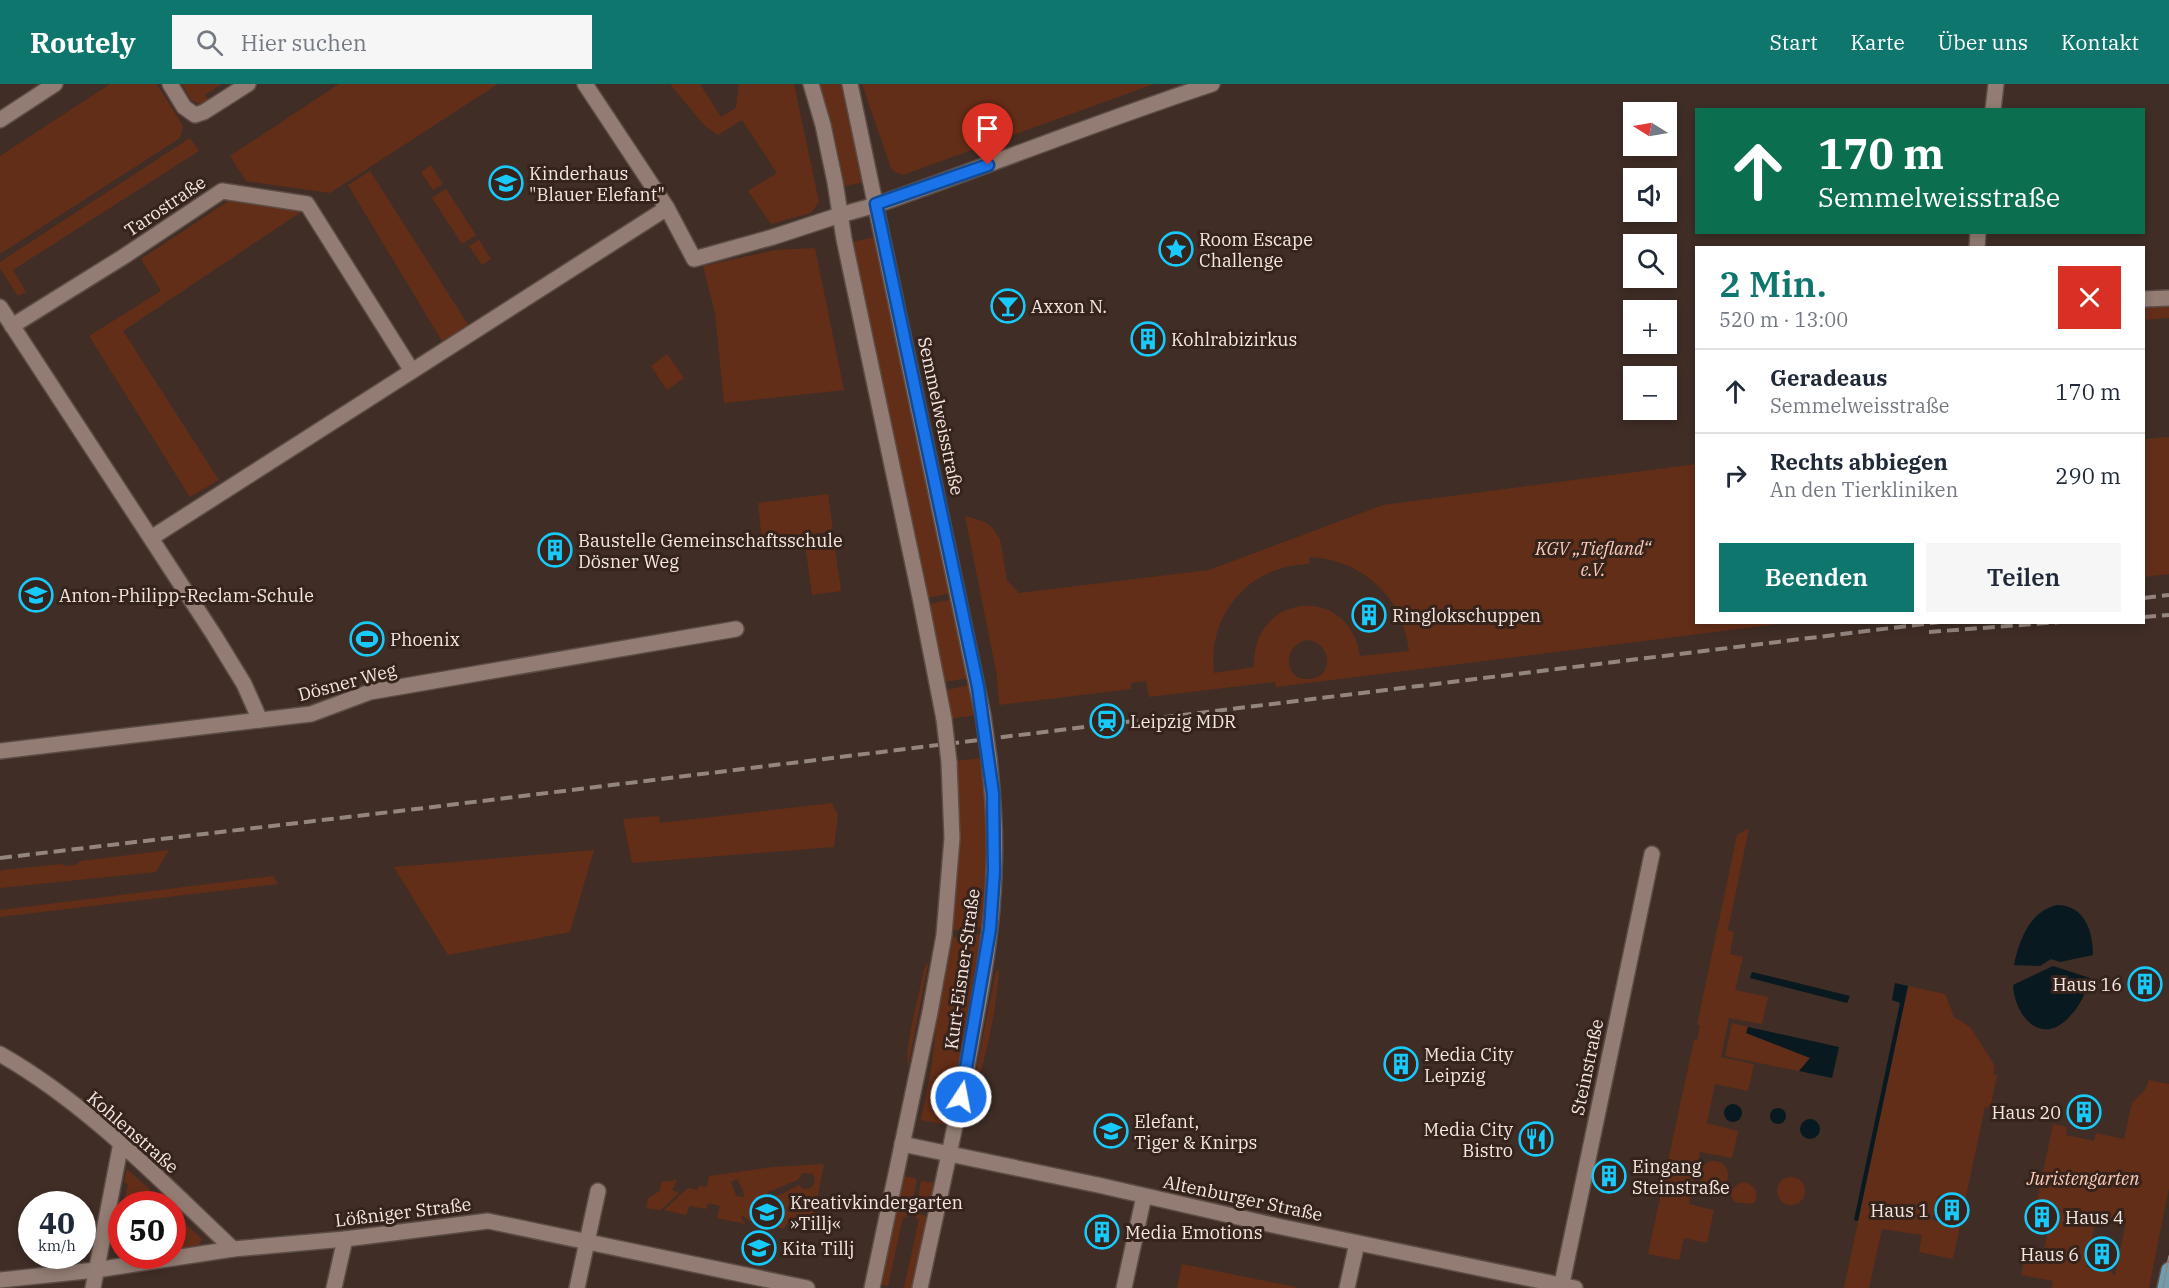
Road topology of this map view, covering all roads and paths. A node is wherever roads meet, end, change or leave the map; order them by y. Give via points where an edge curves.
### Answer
1 (55, 84) edge
2 (170, 84) edge
3 (248, 84) edge
4 (585, 84) edge
5 (811, 84) edge
6 (850, 84) edge
7 (1212, 84) edge
8 (1996, 84) edge
9 (1993, 108) edge
10 (0, 120) edge
11 (876, 204) junction
12 (667, 208) junction
13 (840, 215) junction
14 (2169, 298) edge
15 (2145, 299) edge
16 (0, 307) edge
17 (12, 326) junction
18 (412, 371) junction
19 (151, 538) junction
20 (736, 629) dead end
21 (260, 720) junction
22 (0, 751) edge
23 (989, 758) joint
24 (1652, 854) dead end
25 (0, 1054) edge
26 (121, 1143) junction
27 (902, 1144) junction
28 (949, 1155) junction
29 (598, 1191) dead end
30 (1144, 1196) junction
31 (345, 1239) junction
32 (588, 1240) junction
33 (1357, 1243) junction
34 (232, 1249) junction
35 (96, 1270) junction
36 (2169, 1270) edge
37 (0, 1280) edge
38 (1566, 1287) edge
39 (93, 1288) edge
40 (334, 1288) edge
41 (577, 1288) edge
42 (807, 1288) edge
43 (872, 1288) edge
44 (920, 1288) edge
45 (1124, 1288) edge
46 (1347, 1288) edge
47 (2165, 1288) edge

1 - 10 street
2 - 3 street via 184,107 195,115
4 - 12 street
5 - 13 street
6 - 11 street, Semmelweisstraße
7 - 11 street
8 - 9 street
11 - 13 street
11 - 23 street, Semmelweisstraße, bridge
12 - 13 street via 694,259
12 - 18 street
13 - 27 street, Kurt-Eisner-Straße, bridge via 931,649 949,762 952,838 948,910
14 - 15 street
16 - 17 street
17 - 18 street, Tarostraße via 222,191 307,204
17 - 19 street
18 - 19 street
19 - 21 street via 238,674
20 - 21 street, Dösner Weg via 370,693 311,714
21 - 22 street, Dösner Weg
23 - 28 street, Kurt-Eisner-Straße via 994,840 990,929
24 - 38 street, Steinstraße
25 - 26 street, Kohlenstraße via 33,1072
26 - 34 street, Kohlenstraße
26 - 35 street
27 - 28 street, Altenburger Straße
27 - 43 street, Kurt-Eisner-Straße
28 - 30 street, Altenburger Straße
28 - 44 street, Kurt-Eisner-Straße
29 - 32 street
30 - 33 street, Altenburger Straße
30 - 45 street
31 - 32 street, Lößniger Straße via 488,1221
31 - 34 street, Lößniger Straße
31 - 40 street
32 - 41 street
32 - 42 street, Lößniger Straße
33 - 38 street, Altenburger Straße
33 - 46 street
34 - 35 street, Lößniger Straße
35 - 37 street, Lößniger Straße
35 - 39 street
36 - 47 main road

